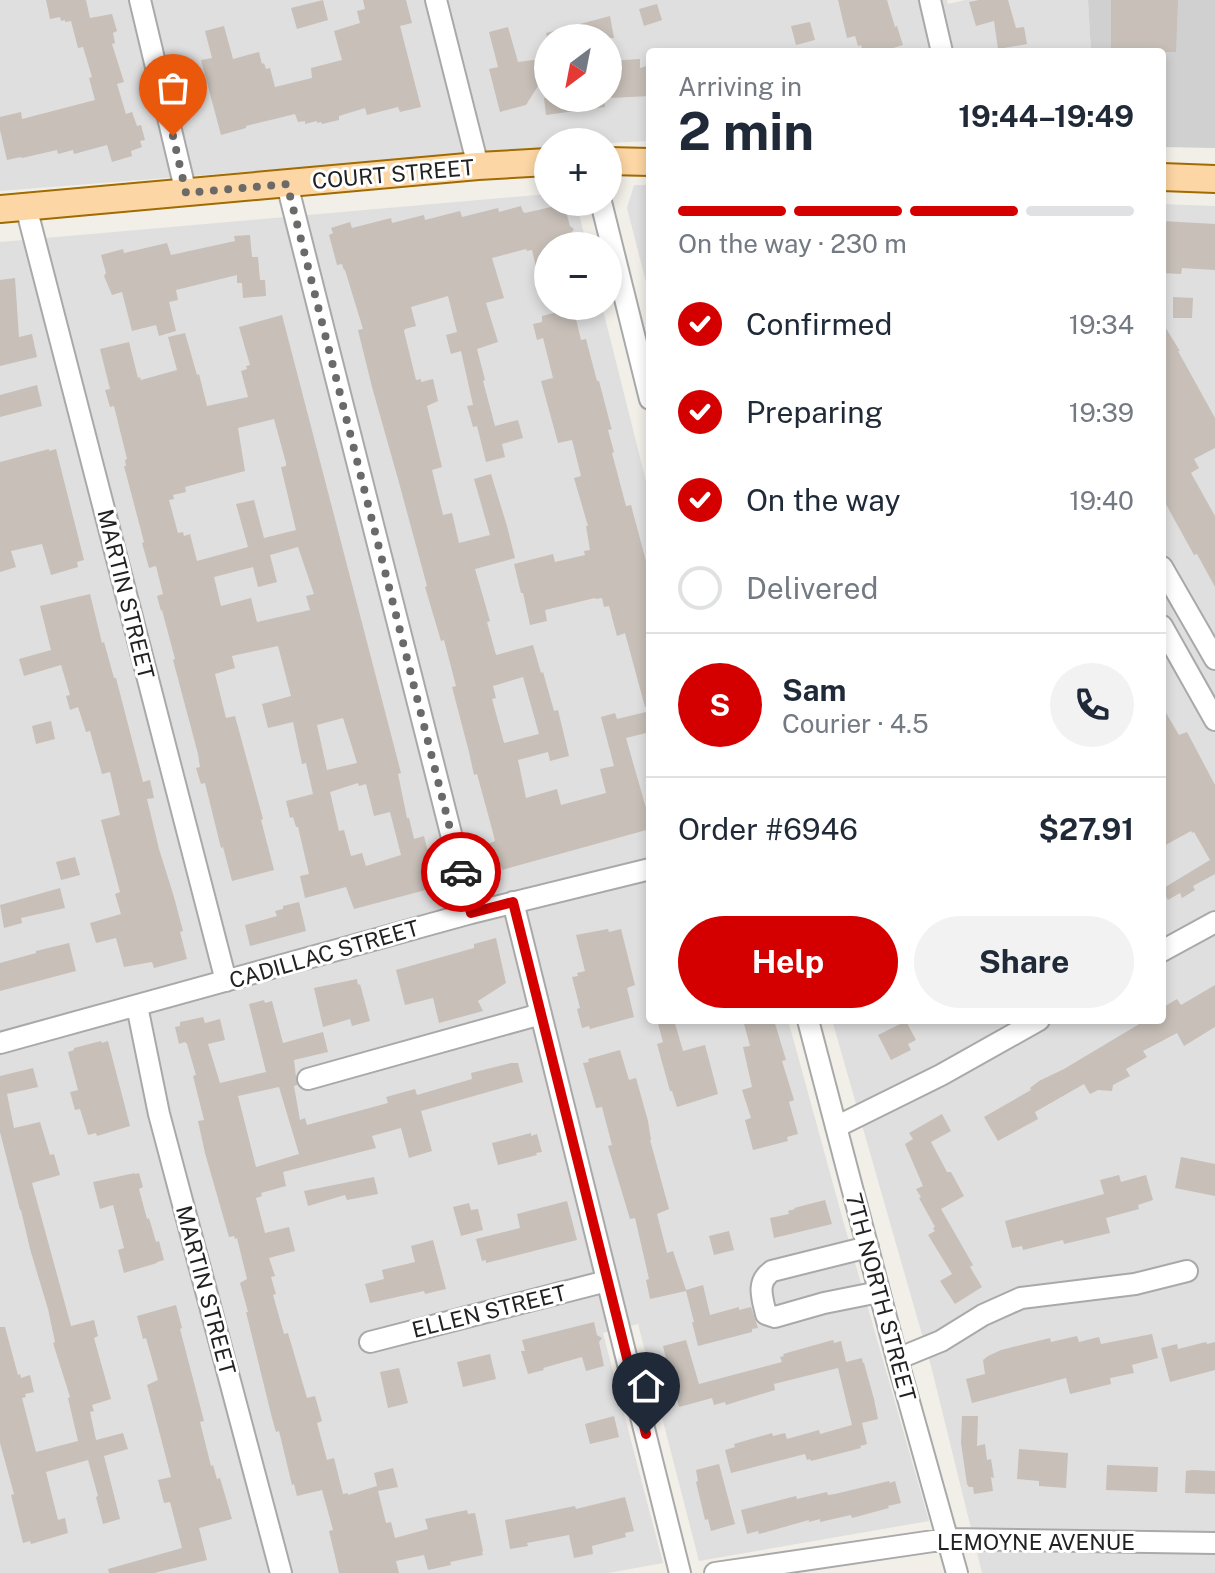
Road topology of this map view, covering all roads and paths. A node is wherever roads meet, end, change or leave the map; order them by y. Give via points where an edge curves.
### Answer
1 (140, 0) edge
2 (436, 0) edge
3 (932, 0) edge
4 (941, 48) edge
5 (622, 161) edge
6 (646, 162) edge
7 (534, 163) edge
8 (478, 166) junction
9 (1166, 177) edge
10 (1215, 179) edge
11 (287, 184) junction
12 (186, 193) junction
13 (13, 208) edge
14 (604, 216) edge
15 (646, 383) edge
16 (1166, 583) edge
17 (1166, 633) edge
18 (1215, 659) edge
19 (1215, 720) edge
20 (646, 870) edge
21 (513, 902) junction
22 (471, 913) junction
23 (1215, 922) edge
24 (1166, 949) edge
25 (226, 981) junction
26 (137, 1006) junction
27 (541, 1014) junction
28 (809, 1024) edge
29 (1032, 1024) edge
30 (0, 1043) edge
31 (308, 1079) dead end
32 (836, 1127) junction
33 (868, 1247) junction
34 (1187, 1271) dead end
35 (607, 1281) junction
36 (879, 1292) junction
37 (370, 1342) dead end
38 (897, 1359) junction
39 (947, 1539) junction
40 (1215, 1543) edge
41 (791, 1567) edge
42 (281, 1573) edge
43 (680, 1573) edge
44 (715, 1573) edge
45 (957, 1573) edge

1 - 12 street
2 - 8 street
3 - 4 street
5 - 6 main road
7 - 8 main road, COURT STREET
8 - 11 main road, COURT STREET
9 - 10 main road
11 - 12 main road, COURT STREET
11 - 22 street
12 - 13 main road, COURT STREET
13 - 25 street, MARTIN STREET
14 - 15 street
16 - 18 street
17 - 19 street
20 - 21 street, CADILLAC STREET
21 - 22 street, CADILLAC STREET
21 - 27 street
22 - 25 street, CADILLAC STREET
23 - 24 street
25 - 26 street, CADILLAC STREET
26 - 30 street, CADILLAC STREET
26 - 42 street, MARTIN STREET via 159,1114
27 - 31 street
27 - 35 street
28 - 32 street, 7TH NORTH STREET
29 - 32 street
32 - 33 street, 7TH NORTH STREET
33 - 36 street, 7TH NORTH STREET
33 - 36 street via 772,1271 760,1288 766,1314 775,1317
34 - 38 street via 1135,1284 1021,1298
35 - 37 street, ELLEN STREET
35 - 43 street
36 - 38 street, 7TH NORTH STREET
38 - 39 street, 7TH NORTH STREET
39 - 40 street, LEMOYNE AVENUE
39 - 41 street, LEMOYNE AVENUE
39 - 45 street, 7TH NORTH STREET
41 - 44 street, LEMOYNE AVENUE

